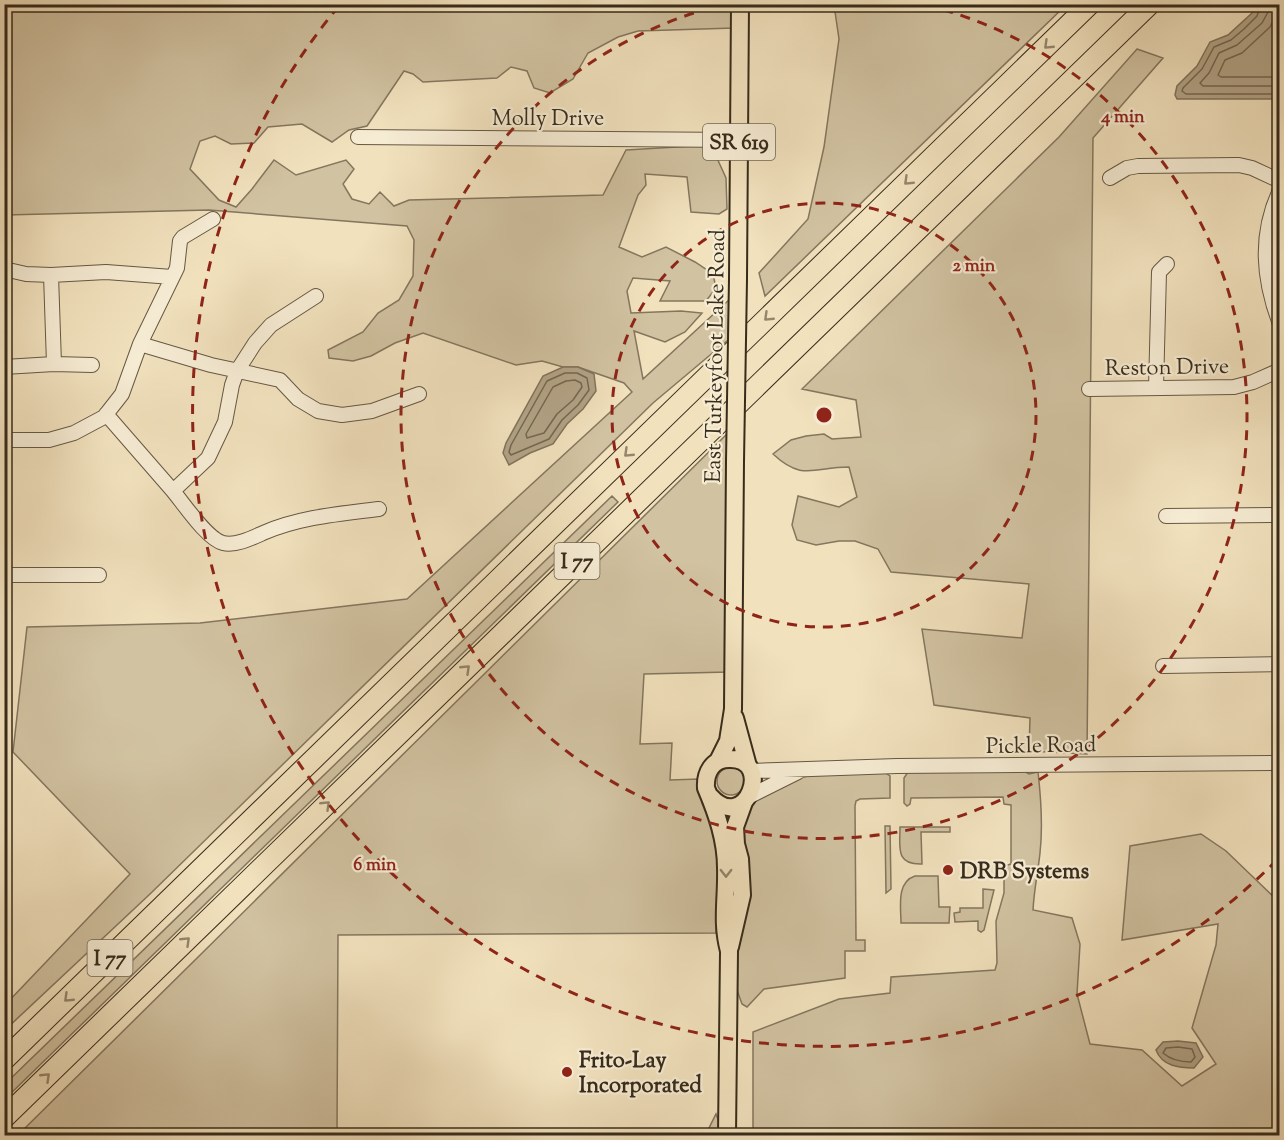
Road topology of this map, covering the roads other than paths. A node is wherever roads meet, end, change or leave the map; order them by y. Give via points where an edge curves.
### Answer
1 (740, 4) edge
2 (1090, 4) edge
3 (1150, 4) edge
4 (358, 136) dead end
5 (739, 140) junction
6 (1110, 178) dead end
7 (1280, 181) edge
8 (1280, 190) edge
9 (213, 219) dead end
10 (1167, 264) dead end
11 (4, 268) edge
12 (51, 275) junction
13 (172, 277) junction
14 (316, 296) dead end
15 (1280, 324) edge
16 (140, 344) junction
17 (54, 364) junction
18 (92, 365) dead end
19 (4, 368) edge
20 (1280, 370) edge
21 (237, 371) junction
22 (1156, 388) junction
23 (1089, 389) dead end
24 (419, 394) dead end
25 (106, 414) junction
26 (4, 440) edge
27 (173, 491) junction
28 (380, 509) dead end
29 (1280, 515) edge
30 (1166, 516) dead end
31 (4, 575) edge
32 (99, 575) dead end
33 (1280, 664) edge
34 (1163, 666) dead end
35 (733, 709) junction
36 (718, 761) junction
37 (1280, 763) edge
38 (749, 769) junction
39 (803, 770) junction
40 (710, 796) junction
41 (747, 799) junction
42 (729, 951) junction
43 (4, 1060) edge
44 (4, 1118) edge
45 (727, 1136) edge

1 - 5 main road, East Turkeyfoot Lake Road / SR 619
2 -> 43 highway, I 77
44 -> 3 highway, I 77
4 - 5 street, Molly Drive
5 - 35 main road, East Turkeyfoot Lake Road / SR 619, bridge
6 - 7 street via 1138,166 1222,165 1252,168
8 - 15 street via 1270,214 1265,250 1269,292
9 - 13 street via 180,241
10 - 22 street via 1159,272
11 - 12 street
12 - 13 street via 106,272
12 - 17 street
13 - 16 street
14 - 21 street via 270,325
16 - 21 street
16 - 25 street via 122,394
17 - 18 street
17 - 19 street
20 - 22 street, Reston Drive via 1234,387
21 - 24 street via 280,380 298,399 318,411 342,415 372,411
21 - 27 street via 218,441 208,458
22 - 23 street, Reston Drive
25 - 26 street via 75,433 49,440
25 - 27 street
27 - 28 street via 212,537 224,543 236,543 312,518
29 - 30 street
31 - 32 street
33 - 34 street
35 - 36 main road, East Turkeyfoot Lake Road via 728,741
35 - 38 main road, East Turkeyfoot Lake Road
36 - 38 main road via 734,759
36 - 40 main road via 708,773 706,788
37 - 39 street, Pickle Road
38 - 39 street, Pickle Road
38 - 41 main road via 754,781
39 - 41 street, Pickle Road
40 - 41 main road via 722,805 738,805
40 -> 42 main road via 723,837 724,932
41 - 42 main road via 735,827 742,895
42 - 45 main road

